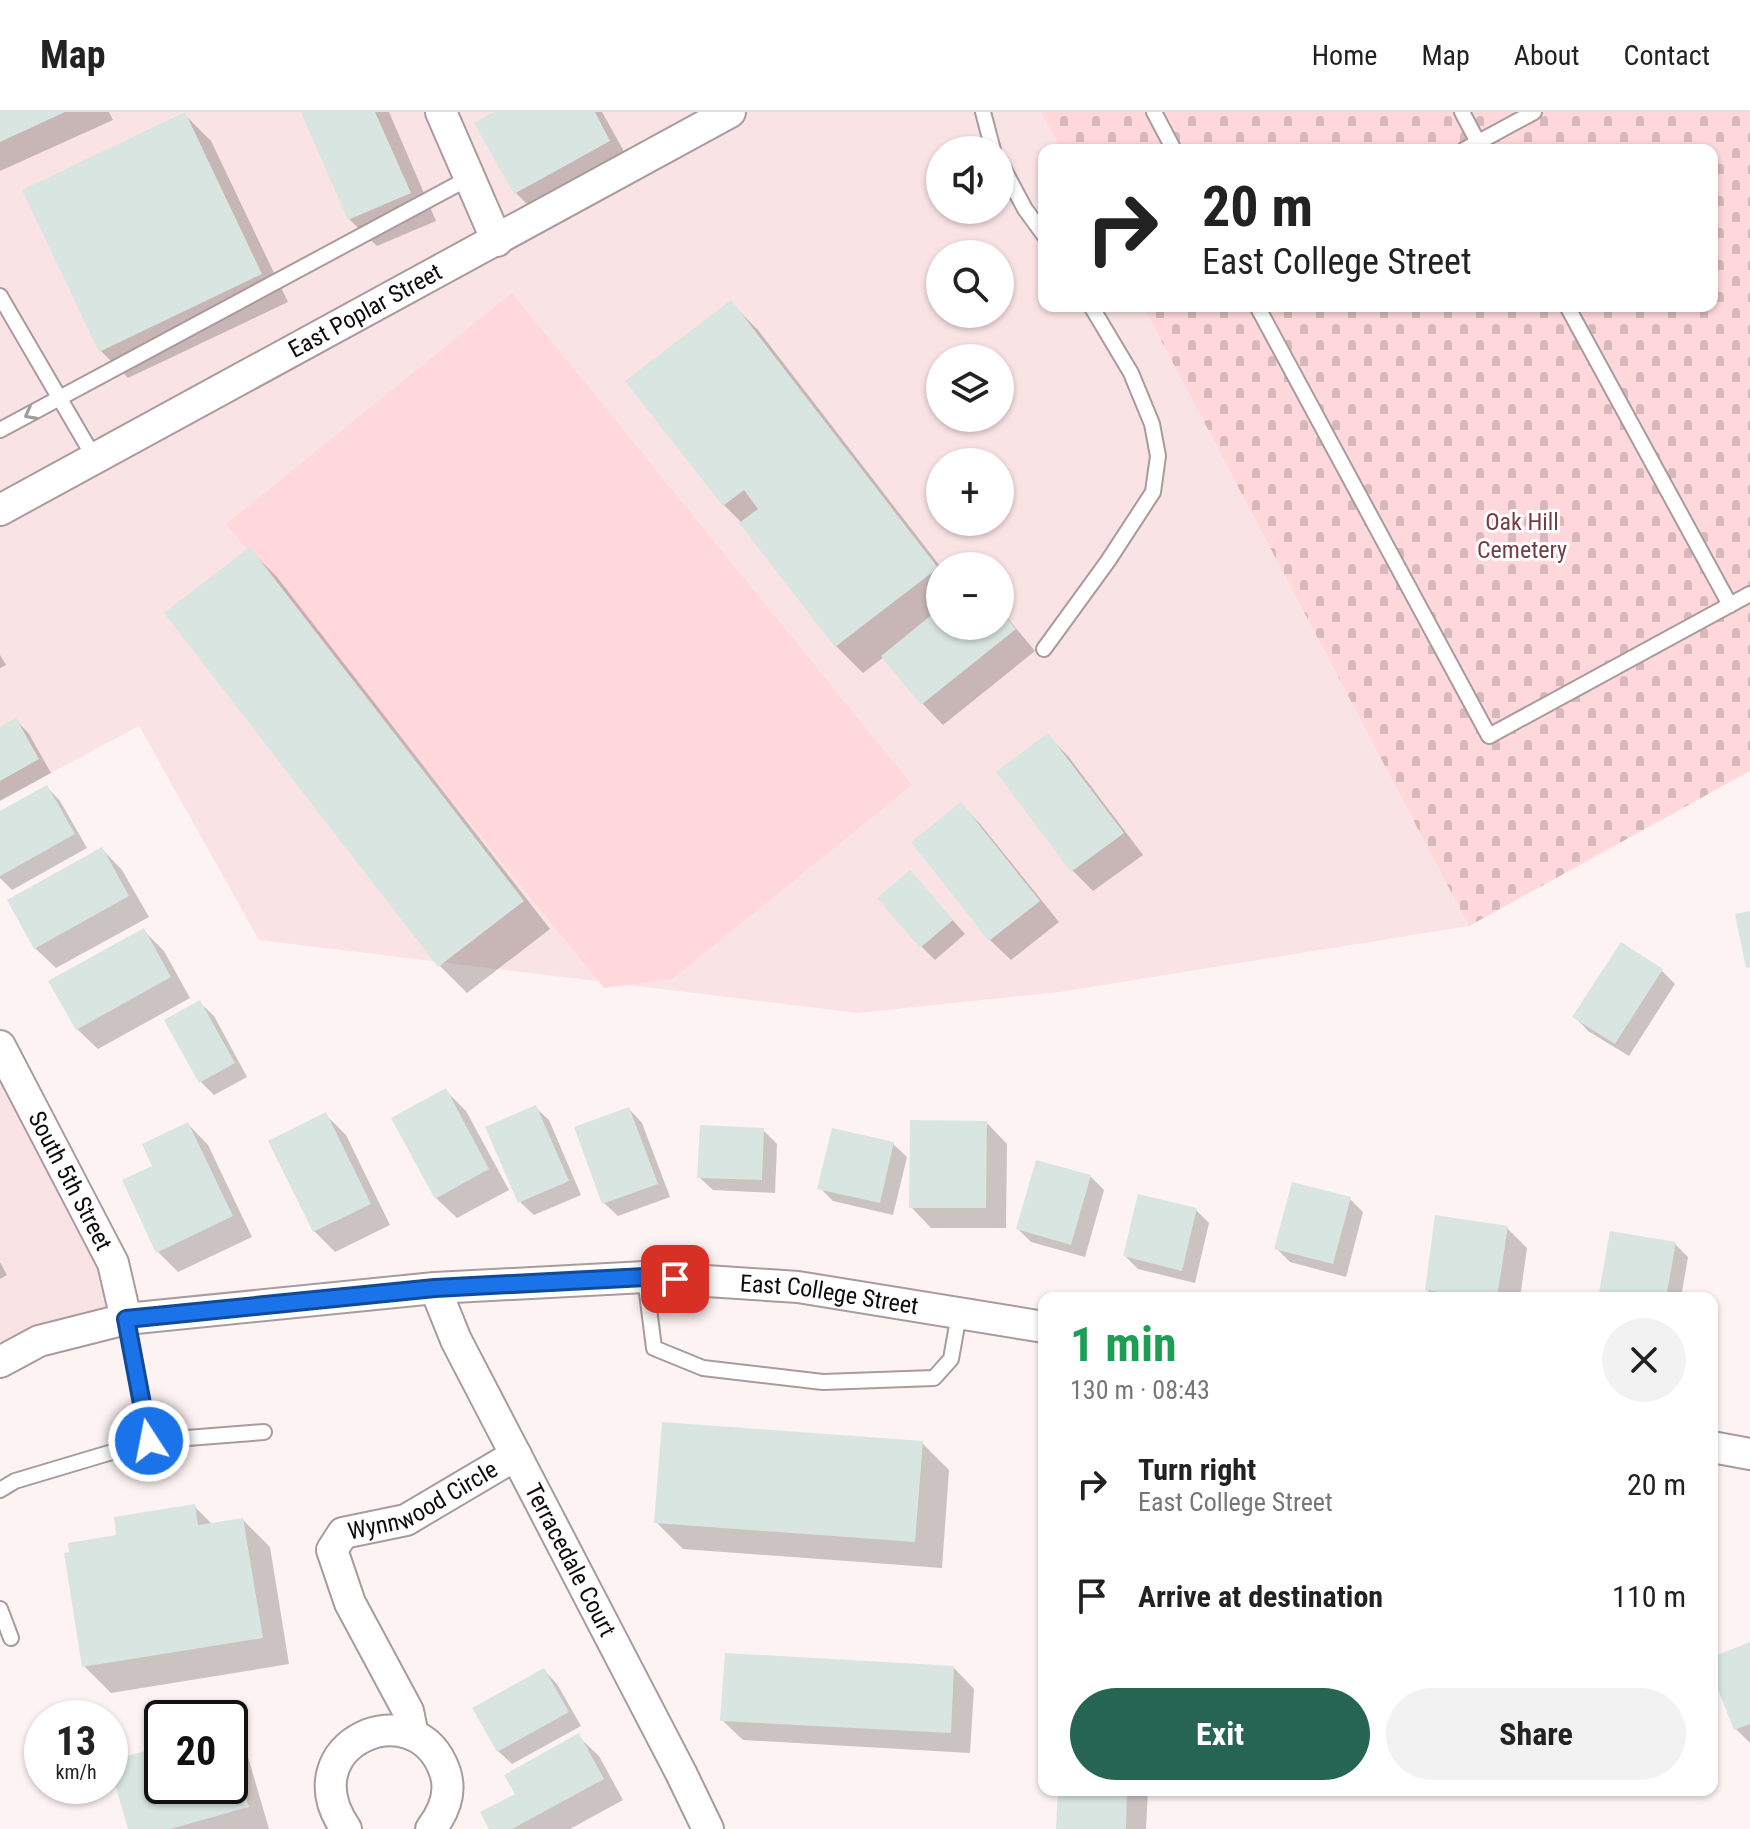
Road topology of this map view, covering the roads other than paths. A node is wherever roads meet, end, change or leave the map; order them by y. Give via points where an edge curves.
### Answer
1 (441, 112) edge
2 (730, 112) edge
3 (983, 112) edge
4 (1154, 112) edge
5 (1462, 112) edge
6 (1534, 112) edge
7 (989, 136) edge
8 (1171, 144) edge
9 (1479, 144) edge
10 (1483, 144) edge
11 (469, 178) junction
12 (1014, 188) edge
13 (1038, 227) edge
14 (497, 241) junction
15 (0, 296) edge
16 (1095, 312) edge
17 (1260, 312) edge
18 (1570, 312) edge
19 (60, 398) junction
20 (0, 430) edge
21 (95, 459) junction
22 (0, 510) edge
23 (1750, 594) edge
24 (1730, 605) junction
25 (1044, 649) dead end
26 (0, 1046) edge
27 (645, 1277) junction
28 (435, 1288) junction
29 (959, 1314) junction
30 (126, 1319) junction
31 (1038, 1326) edge
32 (0, 1362) edge
33 (264, 1432) dead end
34 (149, 1441) junction
35 (1718, 1448) edge
36 (1750, 1454) edge
37 (516, 1455) junction
38 (0, 1490) edge
39 (0, 1609) edge
40 (11, 1638) dead end
41 (413, 1735) junction
42 (346, 1829) edge
43 (431, 1829) edge
44 (708, 1829) edge

1 - 11 street
2 - 14 street, East Poplar Street
3 - 7 lane
4 - 8 lane
5 - 9 lane
6 - 10 lane
11 - 14 street
11 - 19 lane
12 - 13 lane
14 - 21 street, East Poplar Street
15 - 19 lane
16 - 25 lane via 1131,373 1152,424 1158,456 1153,492
17 - 24 lane via 1489,736
18 - 24 lane
19 -> 20 lane
19 - 21 lane
21 - 22 street, East Poplar Street
23 - 24 lane
26 - 30 street, South 5th Street via 113,1263
27 - 28 street, East College Street
27 - 29 street, East College Street via 798,1287
27 - 29 lane via 654,1348 703,1368 823,1382 934,1378 951,1359
28 - 30 street, East College Street
28 - 37 street, Terracedale Court
29 - 31 street, East College Street
30 - 32 street, East College Street via 39,1341
30 - 34 lane
33 - 34 lane
34 - 38 lane
35 - 36 street
37 - 41 street, Wynnwood Circle via 406,1520 343,1533 332,1550 350,1603 408,1711
37 - 44 street, Terracedale Court
39 - 40 lane
41 - 42 street via 373,1732 341,1754 330,1792
41 - 43 street via 430,1746 447,1780 447,1798

